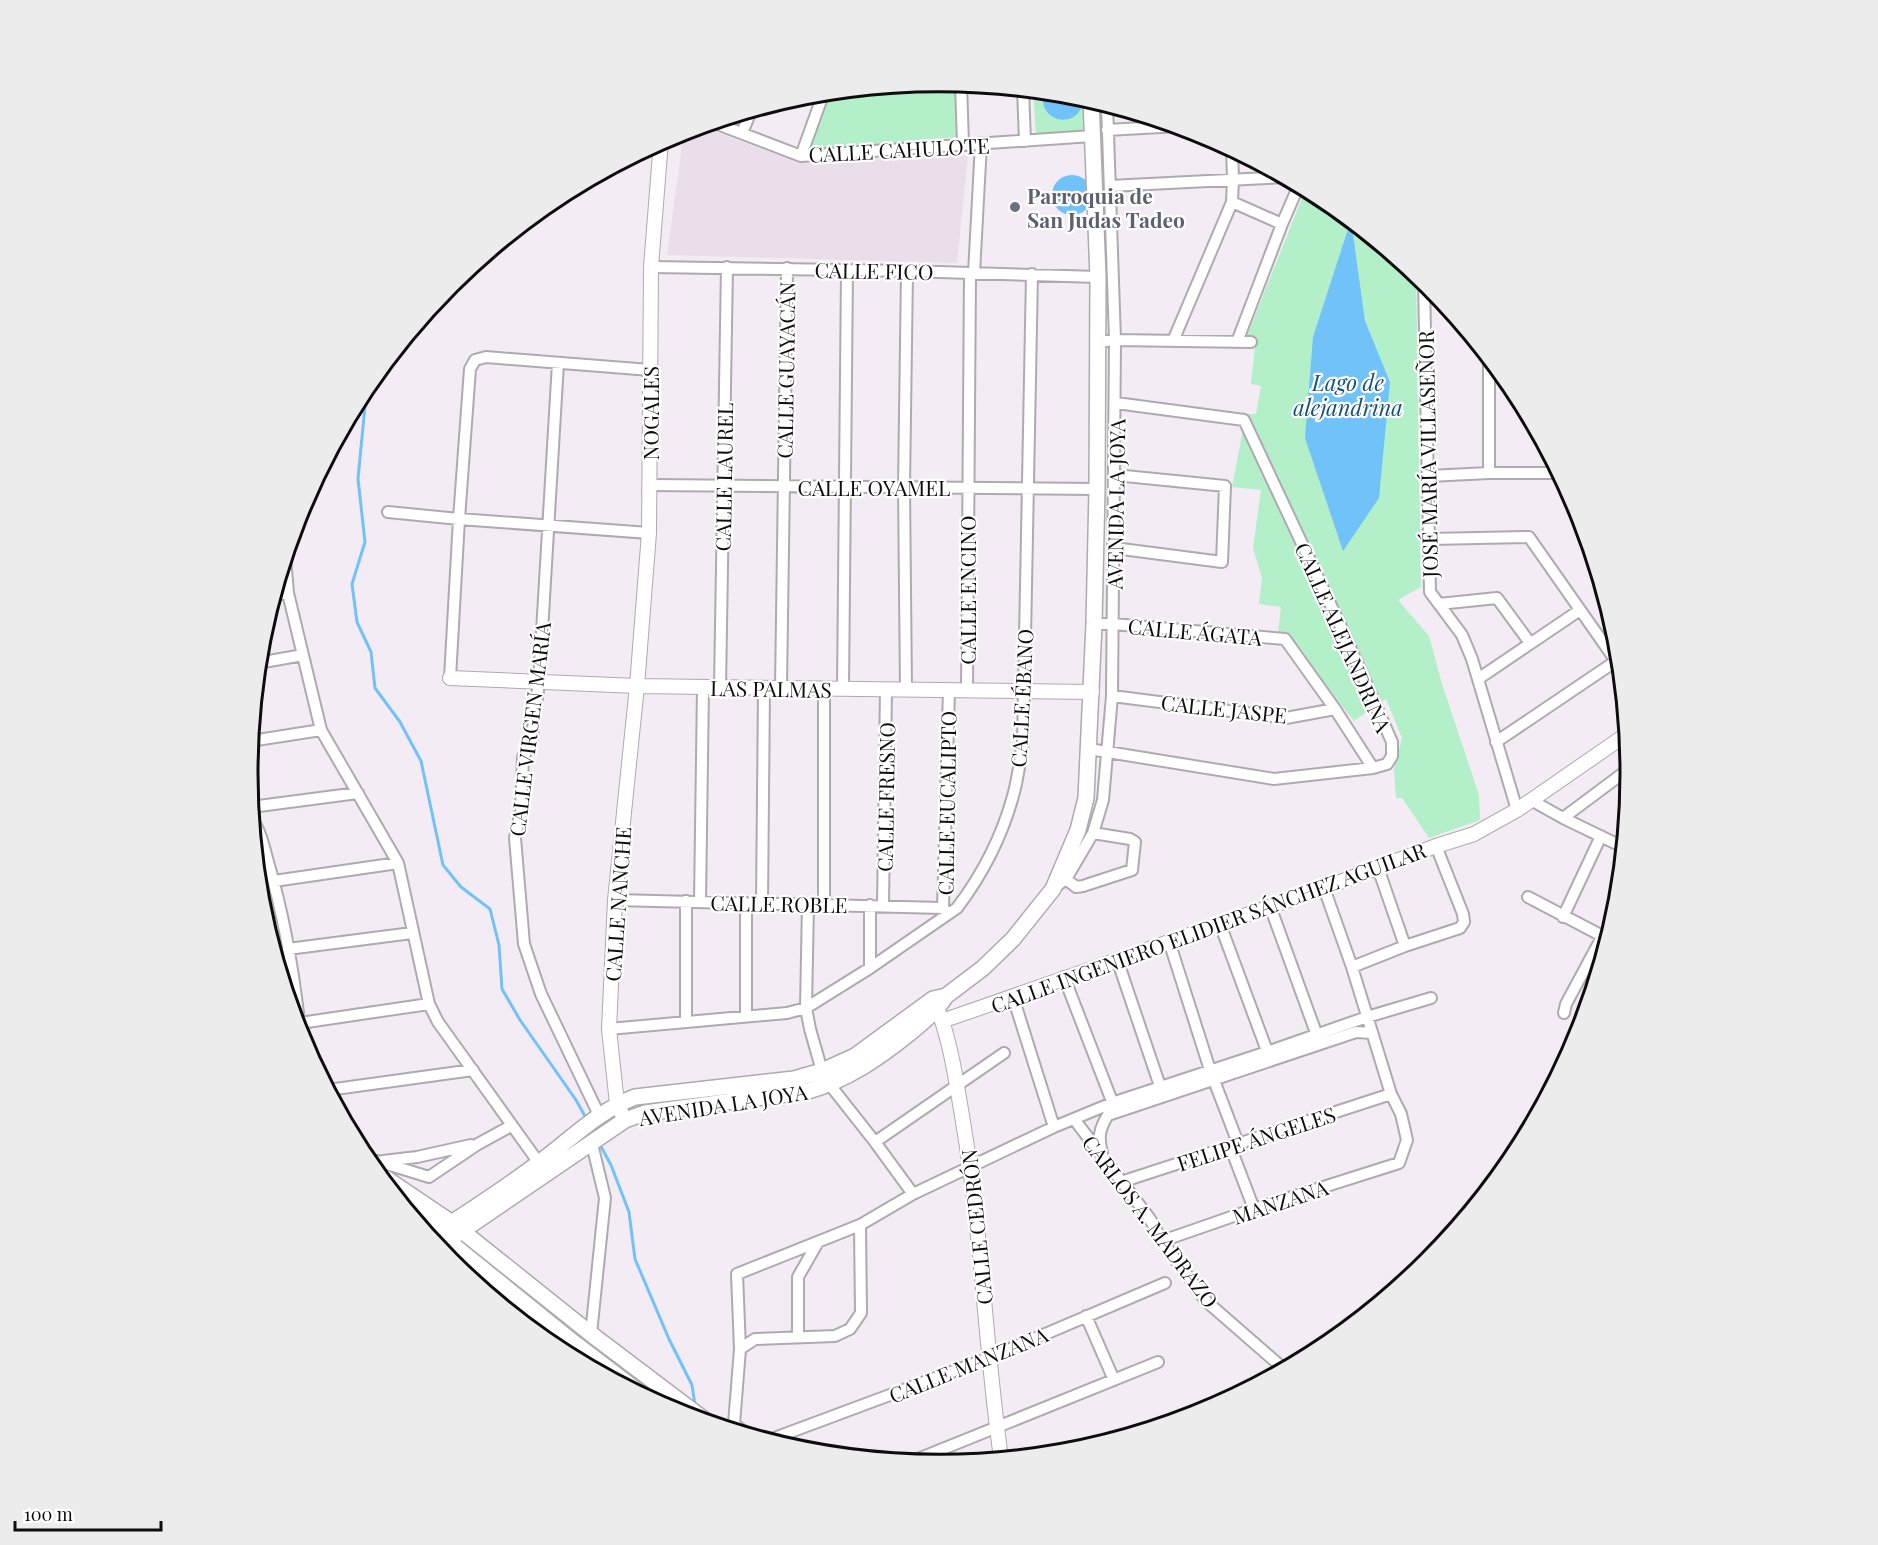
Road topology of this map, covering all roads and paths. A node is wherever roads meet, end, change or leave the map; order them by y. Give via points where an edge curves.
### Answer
1 (961, 92) edge
2 (1023, 97) edge
3 (820, 102) edge
4 (1091, 109) edge
5 (1107, 113) edge
6 (747, 120) edge
7 (725, 127) edge
8 (1156, 127) edge
9 (1107, 130) junction
10 (742, 133) junction
11 (1092, 136) junction
12 (1025, 141) junction
13 (963, 144) junction
14 (981, 144) junction
15 (660, 151) edge
16 (801, 156) junction
17 (1232, 158) edge
18 (1270, 178) edge
19 (1233, 179) junction
20 (1110, 186) junction
21 (1296, 193) edge
22 (1232, 202) junction
23 (1282, 224) junction
24 (651, 267) junction
25 (727, 267) junction
26 (787, 268) junction
27 (847, 270) junction
28 (907, 271) junction
29 (972, 273) junction
30 (1032, 274) junction
31 (1098, 277) junction
32 (1424, 295) edge
33 (1115, 340) junction
34 (1173, 341) junction
35 (1098, 342) junction
36 (1237, 342) junction
37 (1251, 342) dead end
38 (558, 363) junction
39 (650, 370) junction
40 (1489, 372) edge
41 (1116, 403) junction
42 (1489, 473) junction
43 (1551, 474) edge
44 (1115, 475) junction
45 (1429, 476) junction
46 (650, 485) junction
47 (722, 486) junction
48 (783, 487) junction
49 (845, 487) junction
50 (904, 488) junction
51 (968, 488) junction
52 (1028, 488) junction
53 (1097, 489) junction
54 (388, 512) dead end
55 (459, 519) junction
56 (547, 525) junction
57 (648, 532) junction
58 (1430, 539) junction
59 (1114, 548) junction
60 (287, 578) edge
61 (288, 593) junction
62 (282, 594) edge
63 (1439, 604) junction
64 (1580, 610) junction
65 (1094, 624) junction
66 (1113, 624) junction
67 (1530, 643) junction
68 (1608, 648) edge
69 (303, 655) junction
70 (268, 661) edge
71 (1611, 664) edge
72 (450, 678) joint
73 (1478, 679) junction
74 (539, 682) junction
75 (637, 686) junction
76 (703, 687) junction
77 (720, 687) junction
78 (764, 688) junction
79 (781, 688) junction
80 (824, 688) junction
81 (843, 689) junction
82 (886, 689) junction
83 (906, 690) junction
84 (949, 690) junction
85 (967, 691) junction
86 (1025, 692) junction
87 (1092, 692) junction
88 (1112, 696) junction
89 (1335, 709) junction
90 (321, 730) junction
91 (259, 740) edge
92 (1496, 742) junction
93 (1619, 743) edge
94 (1089, 749) junction
95 (1108, 752) junction
96 (1373, 768) junction
97 (1620, 776) edge
98 (358, 793) junction
99 (1531, 800) junction
100 (259, 806) edge
101 (1517, 810) junction
102 (1563, 818) junction
103 (1093, 833) junction
104 (1601, 836) junction
105 (262, 840) edge
106 (1616, 843) edge
107 (1436, 846) junction
108 (398, 863) junction
109 (1378, 868) junction
110 (1066, 879) junction
111 (274, 881) junction
112 (1324, 888) junction
113 (1053, 889) junction
114 (1528, 897) dead end
115 (615, 900) junction
116 (686, 902) junction
117 (700, 902) junction
118 (746, 903) junction
119 (762, 903) junction
120 (808, 904) junction
121 (824, 904) junction
122 (870, 905) junction
123 (884, 905) junction
124 (1270, 906) junction
125 (945, 911) junction
126 (1563, 917) junction
127 (1220, 924) junction
128 (412, 933) junction
129 (1600, 936) edge
130 (1168, 941) junction
131 (1405, 946) junction
132 (288, 949) junction
133 (1595, 954) edge
134 (1117, 959) junction
135 (1352, 967) junction
136 (870, 968) junction
137 (1064, 977) junction
138 (295, 995) edge
139 (1013, 997) junction
140 (1431, 998) dead end
141 (429, 1004) junction
142 (940, 1006) junction
143 (806, 1008) junction
144 (1564, 1013) dead end
145 (746, 1016) junction
146 (1367, 1017) junction
147 (686, 1021) junction
148 (306, 1022) edge
149 (609, 1029) junction
150 (1372, 1033) junction
151 (1318, 1040) junction
152 (1004, 1053) dead end
153 (1269, 1057) junction
154 (473, 1071) junction
155 (822, 1071) junction
156 (1212, 1075) junction
157 (830, 1085) junction
158 (957, 1085) junction
159 (336, 1089) edge
160 (1162, 1092) junction
161 (1391, 1094) junction
162 (617, 1104) junction
163 (1114, 1108) junction
164 (1074, 1119) junction
165 (592, 1120) junction
166 (625, 1120) junction
167 (511, 1126) junction
168 (1054, 1127) junction
169 (596, 1141) junction
170 (875, 1142) junction
171 (478, 1144) junction
172 (1234, 1144) junction
173 (1104, 1159) junction
174 (539, 1163) junction
175 (383, 1165) edge
176 (971, 1167) junction
177 (386, 1169) edge
178 (1121, 1182) junction
179 (913, 1194) junction
180 (407, 1197) edge
181 (1254, 1209) junction
182 (426, 1221) edge
183 (860, 1225) junction
184 (444, 1234) edge
185 (1162, 1241) junction
186 (818, 1242) junction
187 (1165, 1283) dead end
188 (1086, 1316) junction
189 (591, 1334) junction
190 (798, 1337) junction
191 (573, 1342) junction
192 (567, 1343) edge
193 (740, 1349) junction
194 (585, 1354) edge
195 (989, 1358) junction
196 (1158, 1362) dead end
197 (1277, 1363) edge
198 (1114, 1380) junction
199 (683, 1404) edge
200 (734, 1421) edge
201 (997, 1428) junction
202 (784, 1435) edge
203 (1000, 1451) edge
204 (932, 1454) edge

1 - 13 street
2 - 12 street
3 - 16 street
4 - 11 main road, AVENIDA LA JOYA
5 - 9 street, AVENIDA LA JOYA
6 - 10 street
7 - 10 street, CALLE CAHULOTE
8 - 9 street
9 - 20 street, AVENIDA LA JOYA
10 - 16 street, CALLE CAHULOTE
11 - 12 street, CALLE CAHULOTE
11 - 31 main road, AVENIDA LA JOYA
12 - 14 street, CALLE CAHULOTE
13 - 14 street, CALLE CAHULOTE
13 - 16 street, CALLE CAHULOTE
14 - 29 street, CALLE ENCINO
15 - 24 street, NOGALES
17 - 19 street
18 - 19 street
19 - 20 street
19 - 22 street
20 - 33 street, AVENIDA LA JOYA
21 - 23 street
22 - 23 street
22 - 34 street
23 - 36 street
24 - 25 street, CALLE FICO
24 - 39 street, NOGALES
25 - 26 street, CALLE FICO
25 - 47 street, CALLE LAUREL
26 - 27 street, CALLE FICO
26 - 48 street, CALLE GUAYACÁN
27 - 28 street, CALLE FICO
27 - 49 street
28 - 29 street, CALLE FICO
28 - 50 street
29 - 30 street, CALLE FICO
29 - 51 street, CALLE ENCINO
30 - 31 street, CALLE FICO
30 - 52 street, CALLE ÉBANO
31 - 35 main road, AVENIDA LA JOYA
32 - 45 street, JOSÉ MARÍA VILLASEÑOR
33 - 34 street
33 - 35 street
33 - 41 street, AVENIDA LA JOYA
34 - 36 street
35 - 53 main road, AVENIDA LA JOYA
36 - 37 street
38 - 39 street
38 - 55 street via 486,357 475,360 470,369
38 - 56 street, CALLE VIRGEN MARÍA
39 - 46 street, NOGALES
40 - 42 street
41 - 44 street, AVENIDA LA JOYA
41 - 96 street, CALLE ALEJANDRINA via 1244,420 1392,742 1392,756 1387,764
42 - 43 street
42 - 45 street
44 - 59 street, AVENIDA LA JOYA
44 - 59 street via 1225,486 1222,562
45 - 58 street, JOSÉ MARÍA VILLASEÑOR
46 - 47 street, CALLE OYAMEL
46 - 57 street, NOGALES
47 - 48 street, CALLE OYAMEL
47 - 77 street, CALLE LAUREL
48 - 49 street, CALLE OYAMEL
48 - 79 street, CALLE GUAYACÁN
49 - 50 street, CALLE OYAMEL
49 - 81 street
50 - 51 street, CALLE OYAMEL
50 - 83 street
51 - 52 street, CALLE OYAMEL
51 - 85 street, CALLE ENCINO
52 - 53 street, CALLE OYAMEL
52 - 86 street, CALLE ÉBANO
53 - 65 main road, AVENIDA LA JOYA
54 - 55 street
55 - 56 street
55 - 72 street
56 - 57 street
56 - 74 street, CALLE VIRGEN MARÍA
57 - 75 street, NOGALES
58 - 63 street, JOSÉ MARÍA VILLASEÑOR via 1430,592
58 - 64 street via 1529,537
59 - 66 street, AVENIDA LA JOYA
60 - 61 street
61 - 62 street
61 - 69 street
63 - 67 street via 1497,598
63 - 73 street via 1462,636
64 - 67 street
64 - 68 street
65 - 66 street, CALLE ÁGATA
65 - 87 main road, AVENIDA LA JOYA
66 - 88 street, AVENIDA LA JOYA
66 - 89 street, CALLE ÁGATA via 1285,639
67 - 73 street
69 - 70 street
69 - 90 street
71 - 92 street
72 - 74 street, LAS PALMAS
73 - 92 street
74 - 75 street, LAS PALMAS
74 - 165 street, CALLE VIRGEN MARÍA via 531,744 523,757 515,838 525,944
75 - 76 street, LAS PALMAS
75 - 115 street, CALLE NANCHE
76 - 77 street, LAS PALMAS
76 - 117 street
77 - 78 street, LAS PALMAS
78 - 79 street, LAS PALMAS
78 - 119 street
79 - 80 street, LAS PALMAS
80 - 81 street, LAS PALMAS
80 - 121 street
81 - 82 street, LAS PALMAS
82 - 83 street, LAS PALMAS
82 - 123 street, CALLE FRESNO
83 - 84 street, LAS PALMAS
84 - 85 street, LAS PALMAS
84 - 125 street, CALLE EUCALIPTO
85 - 86 street, LAS PALMAS
86 - 87 street, LAS PALMAS
86 - 125 street, CALLE ÉBANO via 1023,742 1014,796 998,840 968,894 957,908
87 - 94 main road, AVENIDA LA JOYA
88 - 89 street, CALLE JASPE via 1286,718
88 - 95 street, AVENIDA LA JOYA
89 - 96 street, CALLE ÁGATA
90 - 91 street
90 - 98 street
92 - 101 street
93 - 99 street, CALLE INGENIERO ELIDIER SÁNCHEZ AGUILAR
94 - 95 street
94 - 113 main road, AVENIDA LA JOYA via 1086,798 1078,830
95 - 96 street via 1274,779
95 - 103 street, AVENIDA LA JOYA via 1103,800
97 - 102 street
98 - 100 street
98 - 108 street
99 - 101 street, CALLE INGENIERO ELIDIER SÁNCHEZ AGUILAR
99 - 102 street
101 - 107 street, CALLE INGENIERO ELIDIER SÁNCHEZ AGUILAR via 1474,834
102 - 104 street
103 - 110 street, AVENIDA LA JOYA
103 - 110 street via 1135,842 1131,870 1076,887
104 - 106 street
104 - 126 street
105 - 111 street
107 - 109 street, CALLE INGENIERO ELIDIER SÁNCHEZ AGUILAR
107 - 131 street via 1464,922 1460,928
108 - 111 street
108 - 128 street
109 - 112 street, CALLE INGENIERO ELIDIER SÁNCHEZ AGUILAR
109 - 131 street
110 - 113 street, AVENIDA LA JOYA
111 - 132 street
112 - 124 street, CALLE INGENIERO ELIDIER SÁNCHEZ AGUILAR
112 - 135 street
113 - 142 main road, AVENIDA LA JOYA via 1013,939
114 - 126 street
115 - 116 street, CALLE ROBLE
115 - 149 street, CALLE NANCHE
116 - 117 street, CALLE ROBLE
116 - 147 street
117 - 118 street, CALLE ROBLE
118 - 119 street, CALLE ROBLE
118 - 145 street
119 - 120 street, CALLE ROBLE
120 - 121 street, CALLE ROBLE
120 - 143 street
121 - 122 street, CALLE ROBLE
122 - 123 street, CALLE ROBLE
122 - 136 street
123 - 125 street, CALLE ROBLE
124 - 127 street, CALLE INGENIERO ELIDIER SÁNCHEZ AGUILAR
124 - 151 street
125 - 136 street, CALLE ÉBANO
126 - 129 street
127 - 130 street, CALLE INGENIERO ELIDIER SÁNCHEZ AGUILAR
127 - 153 street
128 - 132 street
128 - 141 street
130 - 134 street, CALLE INGENIERO ELIDIER SÁNCHEZ AGUILAR
130 - 156 street
131 - 135 street
132 - 138 street
133 - 144 street
134 - 137 street, CALLE INGENIERO ELIDIER SÁNCHEZ AGUILAR
134 - 160 street
135 - 146 street
136 - 143 street, CALLE ÉBANO
137 - 139 street, CALLE INGENIERO ELIDIER SÁNCHEZ AGUILAR
137 - 163 street
139 - 142 street, CALLE INGENIERO ELIDIER SÁNCHEZ AGUILAR
139 - 168 street
140 - 146 street
141 - 148 street
141 - 154 street
142 - 155 main road, AVENIDA LA JOYA
142 - 157 main road, AVENIDA LA JOYA via 884,1054
142 - 158 street, CALLE CEDRÓN
143 - 145 street, CALLE ÉBANO
143 - 155 street
145 - 147 street, CALLE ÉBANO
146 - 150 street
146 - 151 street
147 - 149 street, CALLE ÉBANO
149 - 162 street, CALLE NANCHE
150 - 151 street via 1356,1032
150 - 161 street
151 - 153 street
152 - 158 street
153 - 156 street
154 - 159 street
154 - 167 street
155 - 162 main road, AVENIDA LA JOYA via 794,1079 635,1097
156 - 160 street
156 - 172 street
157 - 166 main road, AVENIDA LA JOYA via 645,1113
157 - 170 street
158 - 170 street
158 - 176 street, CALLE CEDRÓN
160 - 163 street
161 - 172 street, FELIPE ÁNGELES
161 - 181 street, MANZANA via 1407,1140 1399,1163
162 - 165 main road, AVENIDA LA JOYA
162 - 166 street, CALLE NANCHE
163 - 164 street
163 - 173 street via 1102,1124 1098,1138
164 - 168 street
164 - 173 street, CARLOS A. MADRAZO
165 - 174 main road, AVENIDA LA JOYA
166 - 169 main road, AVENIDA LA JOYA
167 - 171 street
167 - 174 street
168 - 176 street
169 - 184 main road, AVENIDA LA JOYA
169 - 189 street via 604,1198
170 - 179 street
171 - 175 street
171 - 177 street via 429,1177
172 - 178 street, FELIPE ÁNGELES
172 - 181 street
173 - 178 street, CARLOS A. MADRAZO
174 - 184 main road, AVENIDA LA JOYA
176 - 179 street
176 - 195 street, CALLE CEDRÓN
178 - 185 street, CARLOS A. MADRAZO
179 - 183 street
180 - 184 main road
181 - 185 street, MANZANA
182 - 184 main road
183 - 186 street
183 - 190 street via 861,1313 850,1329 835,1336
184 - 189 main road
184 - 191 main road
185 - 197 street, CARLOS A. MADRAZO via 1206,1301
186 - 190 street via 798,1276
186 - 193 street via 737,1274
187 - 188 street, CALLE MANZANA
188 - 195 street, CALLE MANZANA
188 - 198 street
189 - 199 main road
190 - 193 street via 755,1339
191 - 192 street
191 - 194 main road
193 - 200 street
195 - 201 street, CALLE CEDRÓN
195 - 202 street, CALLE MANZANA
196 - 198 street
198 - 201 street
201 - 203 street, CALLE CEDRÓN
201 - 204 street

